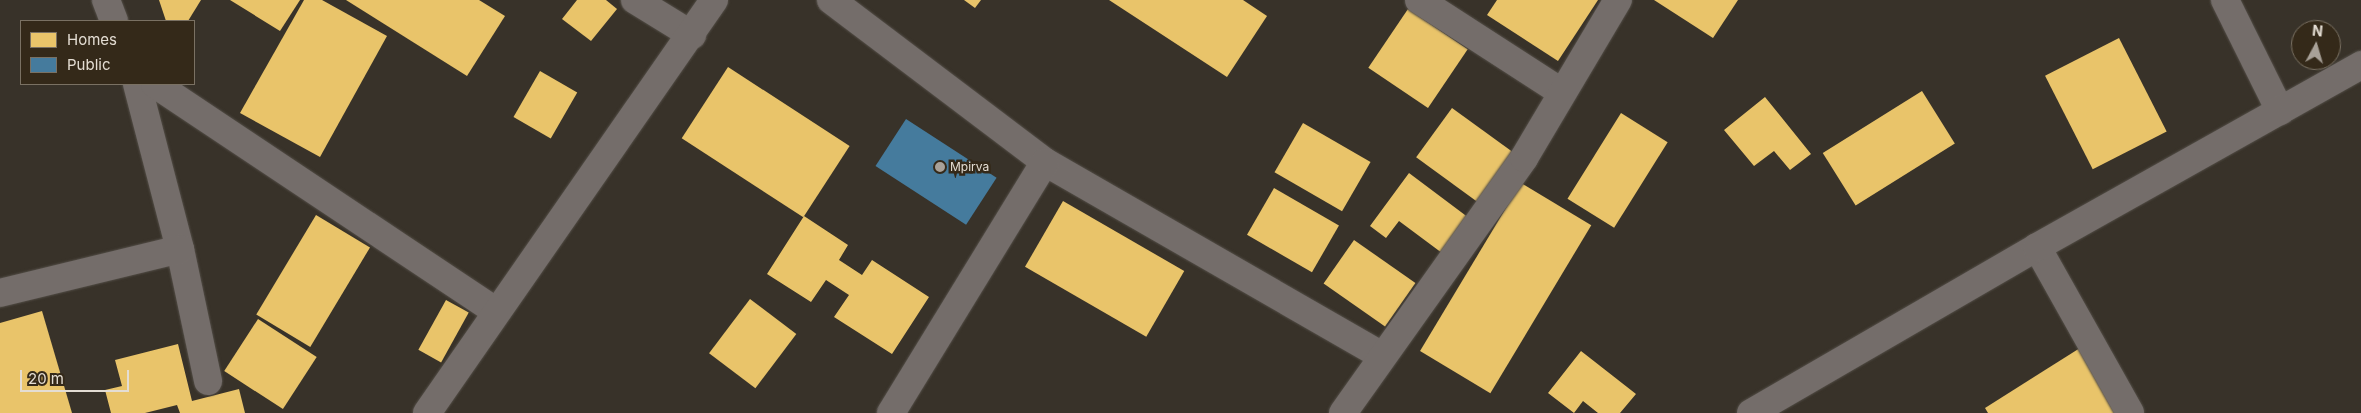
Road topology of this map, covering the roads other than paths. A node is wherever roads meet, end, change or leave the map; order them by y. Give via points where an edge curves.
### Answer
1 (106, 0) edge
2 (635, 0) edge
3 (714, 0) edge
4 (831, 0) edge
5 (1419, 0) edge
6 (1618, 0) edge
7 (2225, 0) edge
8 (114, 20) edge
9 (692, 36) junction
10 (2361, 65) edge
11 (136, 85) edge
12 (157, 85) edge
13 (1561, 92) junction
14 (2280, 111) junction
15 (1045, 162) junction
16 (2037, 247) junction
17 (180, 250) junction
18 (0, 293) edge
19 (495, 310) junction
20 (1382, 356) junction
21 (208, 381) dead end
22 (427, 413) edge
23 (891, 413) edge
24 (1343, 413) edge
25 (1751, 413) edge
26 (2130, 413) edge

1 - 8 street
2 - 9 street
3 - 9 street
4 - 15 street
5 - 13 street
6 - 13 street
7 - 14 street
9 - 19 street
10 - 14 street
11 - 17 street
12 - 19 street
13 - 20 street via 1524,158 1464,247
14 - 16 street
15 - 20 street
15 - 23 street
16 - 25 street
16 - 26 street
17 - 18 street
17 - 21 street
19 - 22 street
20 - 24 street

